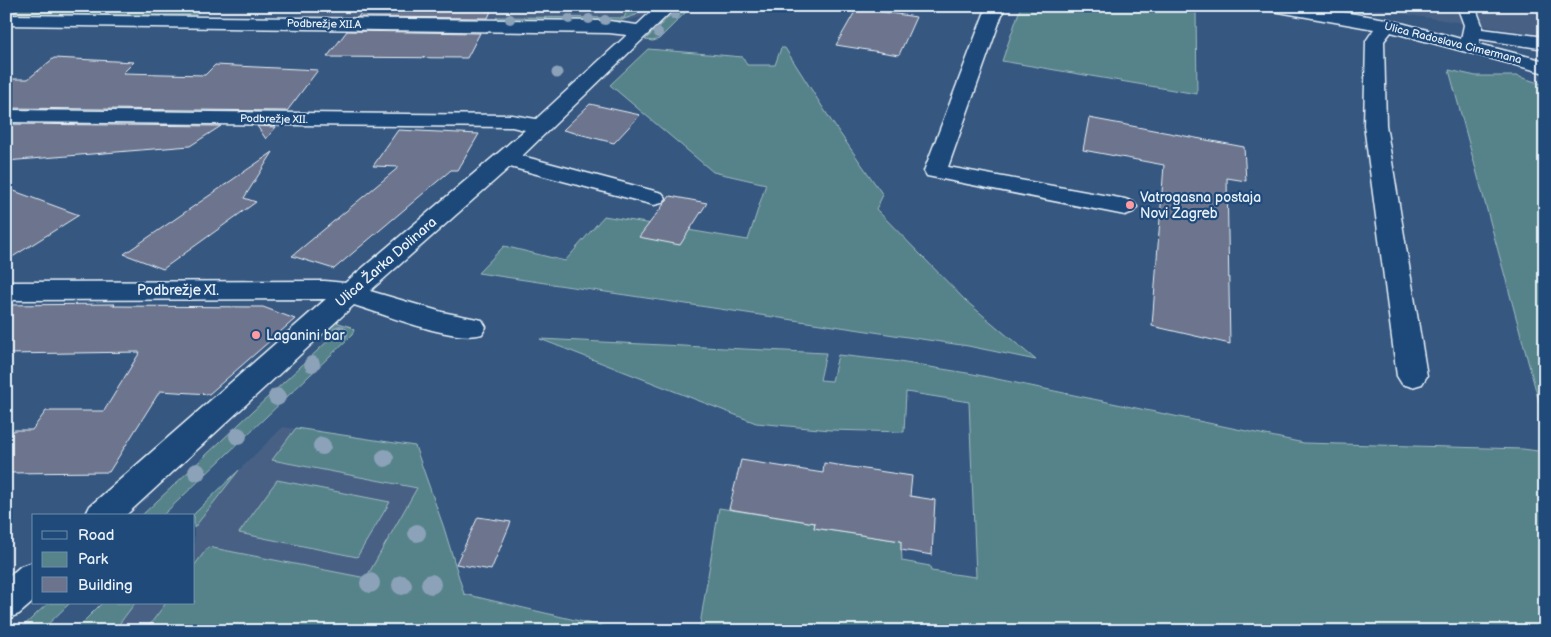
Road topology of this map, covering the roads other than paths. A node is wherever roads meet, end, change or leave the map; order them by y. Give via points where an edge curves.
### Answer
1 (668, 6) edge
2 (996, 6) edge
3 (1272, 6) edge
4 (1466, 6) edge
5 (1318, 10) edge
6 (6, 20) edge
7 (1386, 25) junction
8 (642, 31) junction
9 (1470, 39) junction
10 (1545, 43) edge
11 (1545, 66) edge
12 (6, 116) edge
13 (541, 126) junction
14 (506, 159) junction
15 (654, 198) dead end
16 (1125, 208) dead end
17 (6, 291) edge
18 (349, 294) junction
19 (472, 327) dead end
20 (1412, 376) dead end
21 (104, 514) edge
22 (32, 580) edge
23 (6, 602) edge

1 - 8 street, Ulica Žarka Dolinara
2 - 16 street via 936,171
3 - 5 street, Ulica Radoslava Cimermana
4 - 9 street via 1473,25
5 - 7 street, Ulica Radoslava Cimermana
6 - 8 street, Podbrežje XII.A via 609,27
7 - 9 street, Ulica Radoslava Cimermana
7 - 20 street via 1375,41 1375,125
8 - 13 street, Ulica Žarka Dolinara
9 - 10 street
9 - 11 street, Ulica Radoslava Cimermana
12 - 13 street, Podbrežje XII. via 512,121
13 - 14 street, Ulica Žarka Dolinara
14 - 15 street
14 - 18 street, Ulica Žarka Dolinara
17 - 18 street, Podbrežje XI. via 302,289
18 - 19 street, Podbrežje XI. via 442,322
18 - 21 street, Ulica Žarka Dolinara
22 - 23 street

